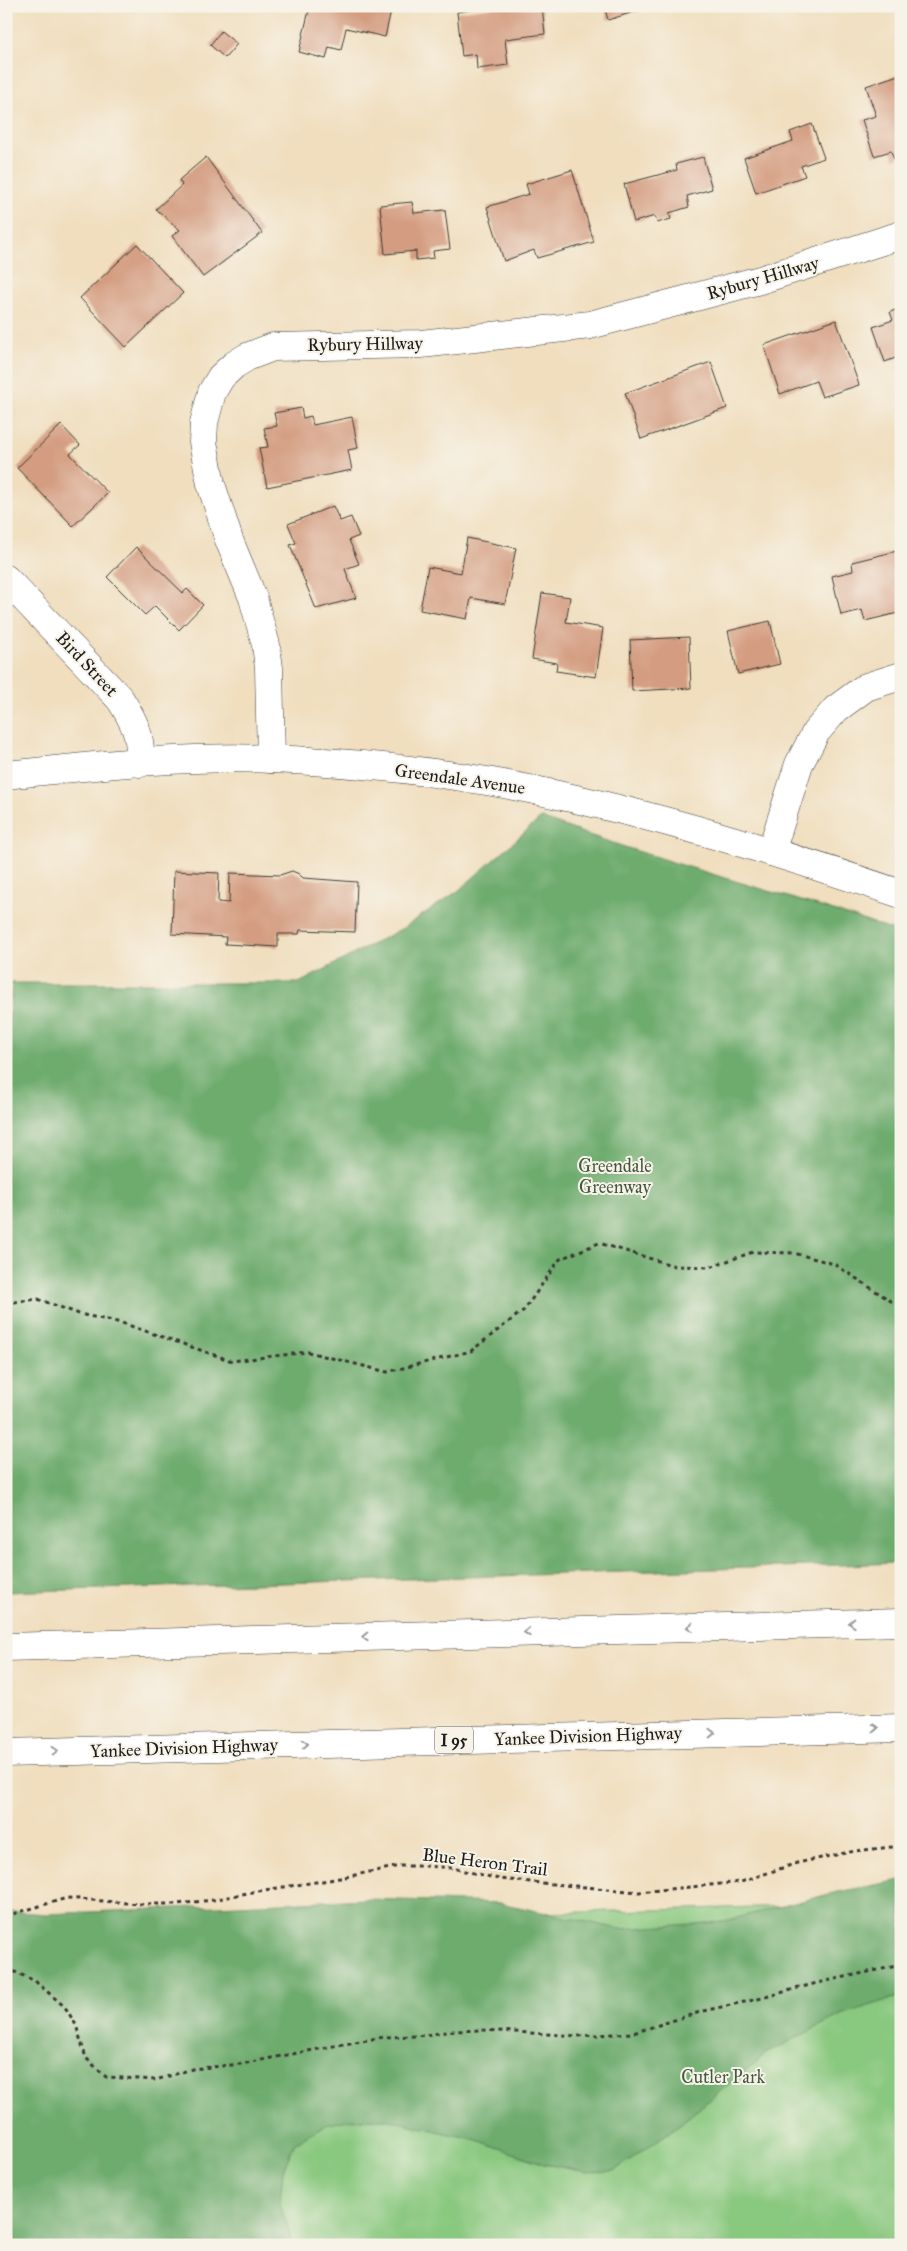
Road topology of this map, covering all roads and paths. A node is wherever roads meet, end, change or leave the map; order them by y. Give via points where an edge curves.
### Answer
1 (901, 235) edge
2 (6, 579) edge
3 (901, 676) edge
4 (271, 759) junction
5 (140, 763) junction
6 (6, 775) edge
7 (772, 852) junction
8 (901, 894) edge
9 (6, 1302) edge
10 (901, 1303) edge
11 (901, 1622) edge
12 (6, 1646) edge
13 (901, 1728) edge
14 (6, 1753) edge
15 (901, 1846) edge
16 (6, 1916) edge
17 (901, 1966) edge
18 (6, 1968) edge

1 - 4 main road, Rybury Hillway via 760,280 590,325 421,344 274,347 234,365 212,392 203,442 213,493 253,598 266,645
2 - 5 main road, Bird Street via 120,699 141,745
3 - 7 main road via 866,687 836,710 816,732 799,764
4 - 5 main road, Greendale Avenue
4 - 7 main road, Greendale Avenue via 414,772 519,787 664,820
5 - 6 main road, Greendale Avenue
7 - 8 main road, Greendale Avenue
9 - 10 path via 38,1299 79,1314 122,1323 232,1361 308,1352 387,1372 471,1351 524,1310 560,1260 599,1243 675,1266 710,1267 753,1252 794,1253 834,1264 892,1301
11 -> 12 main road
14 -> 13 main road, Yankee Division Highway / I 95
15 - 16 path, Blue Heron Trail via 797,1863 741,1882 639,1892 499,1879 452,1868 400,1866 213,1900 139,1904 67,1898
17 - 18 path via 703,2011 633,2033 578,2036 484,2030 384,2037 241,2064 192,2069 156,2080 106,2077 86,2058 76,2025 65,2007 34,1981

